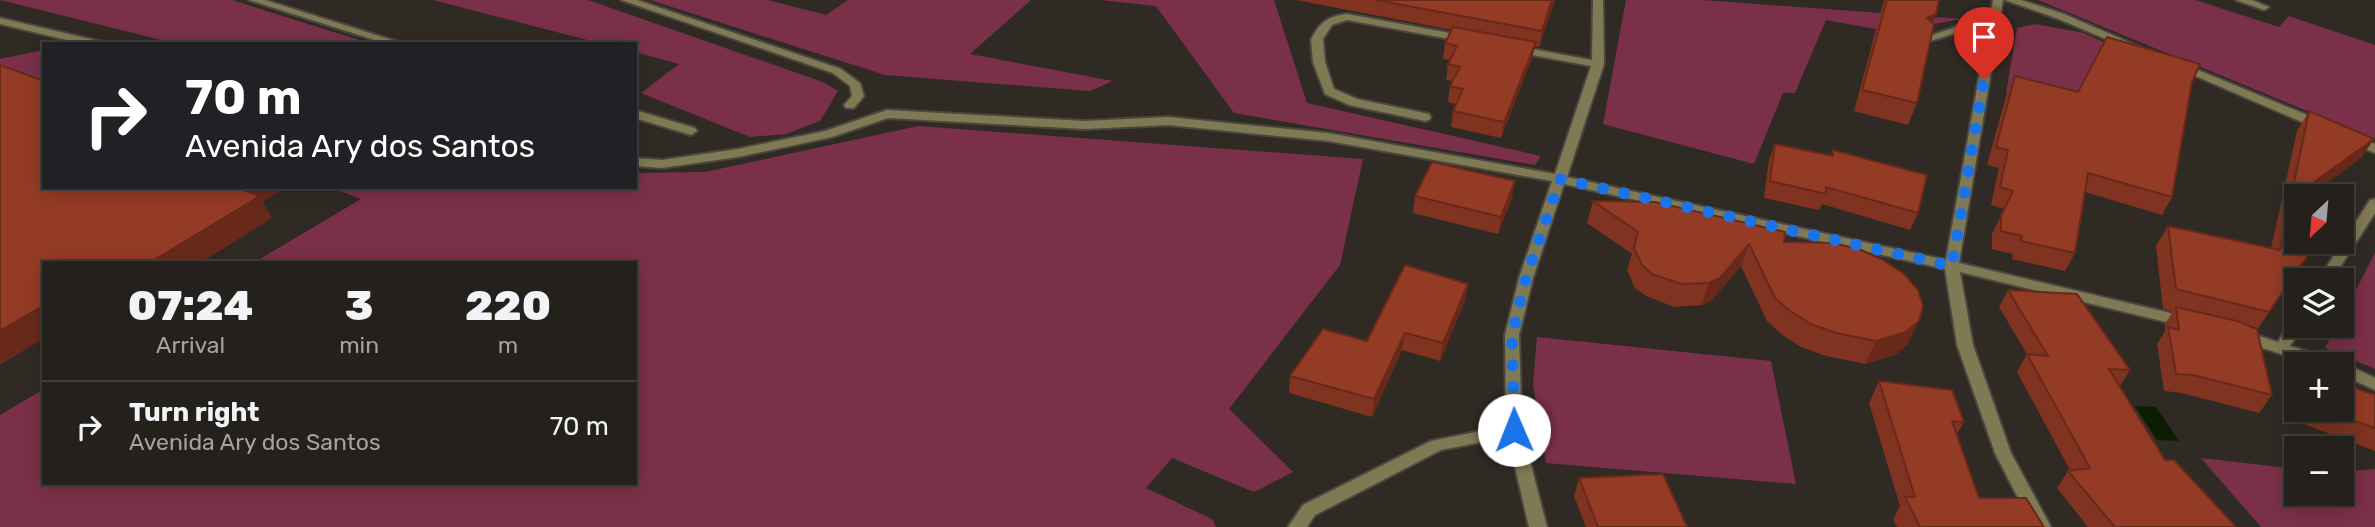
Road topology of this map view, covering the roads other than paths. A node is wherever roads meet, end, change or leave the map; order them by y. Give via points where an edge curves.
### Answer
1 (254, 0) edge
2 (626, 0) edge
3 (1598, 0) edge
4 (1998, 0) edge
5 (2010, 0) edge
6 (2241, 0) edge
7 (2264, 7) dead end
8 (0, 21) edge
9 (1993, 30) junction
10 (1927, 39) edge
11 (90, 42) edge
12 (393, 42) edge
13 (1479, 42) edge
14 (1505, 47) edge
15 (2148, 53) edge
16 (1598, 64) junction
17 (2174, 64) edge
18 (850, 105) dead end
19 (637, 115) edge
20 (1425, 117) dead end
21 (691, 131) dead end
22 (2375, 149) edge
23 (637, 162) edge
24 (1560, 179) junction
25 (2375, 203) edge
26 (1952, 266) junction
27 (2333, 268) edge
28 (2202, 326) edge
29 (2228, 332) edge
30 (2288, 338) edge
31 (2282, 347) junction
32 (2296, 352) edge
33 (2354, 374) edge
34 (2375, 384) edge
35 (1514, 430) junction
36 (1297, 527) edge
37 (1538, 527) edge
38 (2042, 527) edge

1 - 12 street
2 - 18 street via 837,71 856,85 858,96
3 - 16 street
4 - 9 street
5 - 15 street
6 - 7 street
8 - 11 street
9 - 10 street via 1964,27
9 - 26 street
13 - 20 street via 1347,16 1324,24 1317,40 1329,91 1353,102
14 - 16 street
16 - 24 street
17 - 22 street
19 - 21 street
23 - 24 street via 662,164 738,153 828,134 887,114 1085,125 1168,121 1328,137
24 - 26 street
24 - 35 street via 1512,335
25 - 27 street
26 - 28 street
26 - 38 street via 1973,369 2003,453
29 - 31 street
30 - 31 street
31 - 32 street
33 - 34 street
35 - 36 street via 1437,445 1309,510
35 - 37 street

